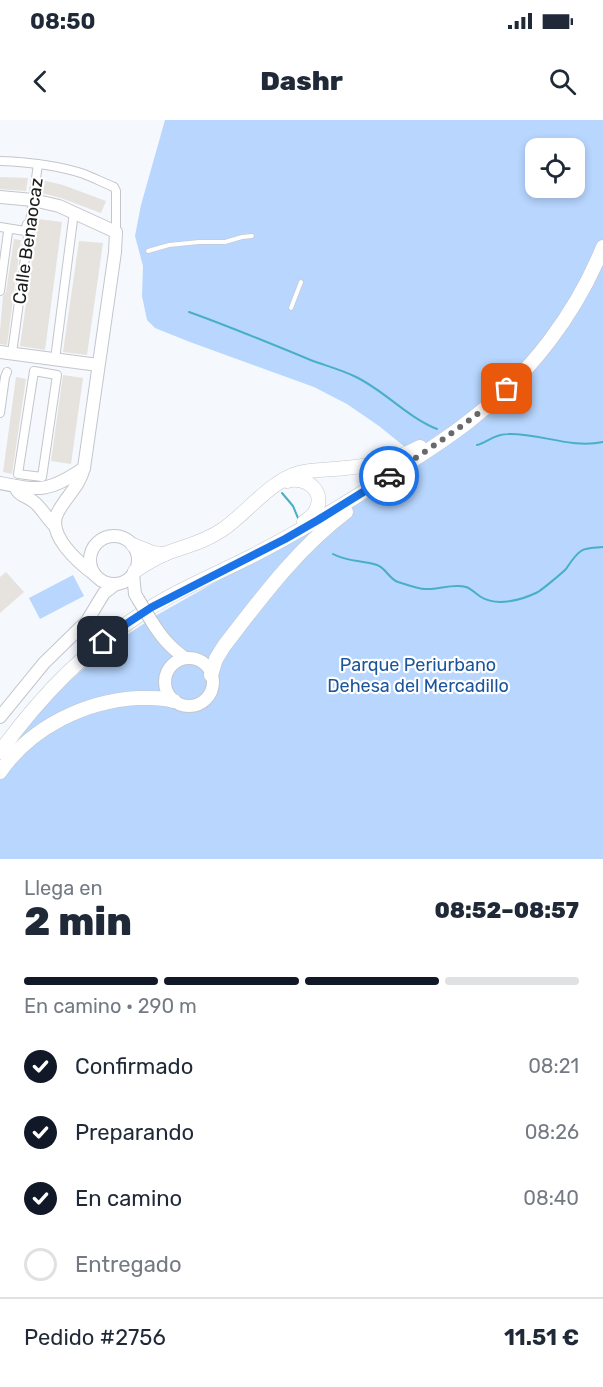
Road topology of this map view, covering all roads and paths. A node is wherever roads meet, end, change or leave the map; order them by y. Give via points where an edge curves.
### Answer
1 (0, 161) edge
2 (38, 164) junction
3 (0, 197) edge
4 (33, 200) junction
5 (0, 202) edge
6 (74, 212) junction
7 (3, 230) edge
8 (116, 232) junction
9 (28, 234) junction
10 (252, 236) dead end
11 (603, 247) edge
12 (148, 251) dead end
13 (2, 254) edge
14 (1, 278) edge
15 (301, 282) dead end
16 (0, 291) edge
17 (291, 308) dead end
18 (6, 352) edge
19 (55, 358) junction
20 (98, 365) junction
21 (7, 372) dead end
22 (57, 375) joint
23 (0, 413) edge
24 (449, 436) junction
25 (84, 468) junction
26 (389, 476) junction
27 (282, 482) junction
28 (0, 483) edge
29 (15, 486) junction
30 (55, 526) junction
31 (285, 539) junction
32 (133, 545) junction
33 (66, 546) junction
34 (94, 546) junction
35 (167, 554) junction
36 (134, 572) junction
37 (96, 575) junction
38 (117, 583) junction
39 (136, 596) junction
40 (94, 609) junction
41 (162, 638) junction
42 (186, 658) junction
43 (169, 669) junction
44 (211, 675) junction
45 (174, 701) junction
46 (0, 717) edge
47 (0, 752) edge
48 (0, 772) edge

1 - 2 street
2 - 4 street, Calle Benaocaz
2 - 8 street via 83,174 114,187
3 - 4 street
4 - 6 street
4 - 9 street, Calle Benaocaz
5 - 7 street via 27,203 29,207 25,231
6 - 8 street
6 - 19 street
7 - 9 street
7 - 13 street
8 - 20 street
9 - 18 street, Calle Benaocaz
10 - 12 lane
11 - 24 main road via 570,310 536,358 489,405
13 - 14 street
14 - 16 street
15 - 17 lane
18 - 19 street
19 - 20 street
20 - 25 street
21 - 23 street
22 - 22 street via 34,371 18,474 42,477
24 - 26 main road
24 - 27 main road via 371,465 307,471
25 - 29 street via 47,488
25 - 30 street via 79,483 56,515
26 - 31 main road
26 - 44 main road via 329,526 279,576 224,646
27 - 31 main road via 307,482 318,499 315,512
27 - 35 main road via 221,531
28 - 29 street
29 - 30 street
30 - 33 street
31 - 47 main road via 126,624 61,679
32 - 34 street via 114,536
32 - 35 main road
32 - 36 street via 138,558
33 - 34 street
33 - 37 street
34 - 37 street via 90,560
35 - 36 main road
36 - 38 street
36 - 39 street
37 - 38 street
37 - 40 street
38 - 39 street
38 - 40 street via 104,593
39 - 41 street, bridge
40 - 46 street
41 - 42 street
41 - 43 street
42 - 43 street
42 - 44 street via 201,662
43 - 45 street via 166,690
44 - 45 street via 211,690 202,702 188,706
45 - 48 main road via 160,697 125,699 69,714 25,743

